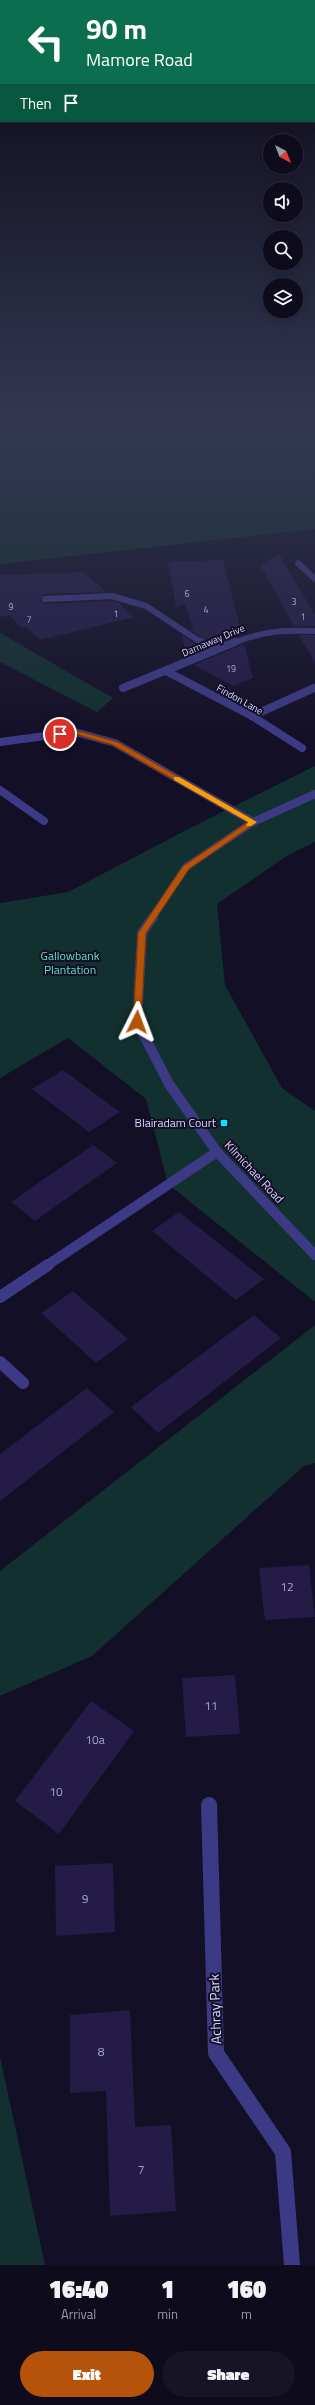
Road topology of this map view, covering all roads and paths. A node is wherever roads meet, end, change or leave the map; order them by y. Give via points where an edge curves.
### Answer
1 (298, 564) dead end
2 (315, 579) edge
3 (45, 599) dead end
4 (315, 631) edge
5 (214, 651) junction
6 (166, 671) junction
7 (123, 688) dead end
8 (314, 688) dead end
9 (252, 716) junction
10 (0, 742) edge
11 (302, 748) dead end
12 (0, 790) edge
13 (315, 794) edge
14 (44, 820) dead end
15 (253, 822) junction
16 (217, 1152) junction
17 (315, 1255) edge
18 (0, 1297) edge
19 (0, 1362) edge
20 (22, 1383) dead end
21 (209, 1805) dead end
22 (292, 2265) edge

1 - 2 street
3 - 5 street via 112,596 146,606
4 - 5 street, Darnaway Drive via 285,630 258,633
5 - 6 street, Darnaway Drive
6 - 7 street, Darnaway Drive
6 - 9 street, Findon Lane
8 - 9 street
9 - 11 street, Findon Lane
10 - 15 street via 75,732 115,743
12 - 14 street
13 - 15 street, Kilmichael Road
15 - 16 street, Kilmichael Road via 186,867 142,933 137,1022 169,1084
16 - 17 street, Kilmichael Road
16 - 18 street
19 - 20 street
21 - 22 street, Achray Park via 216,2053 283,2152

